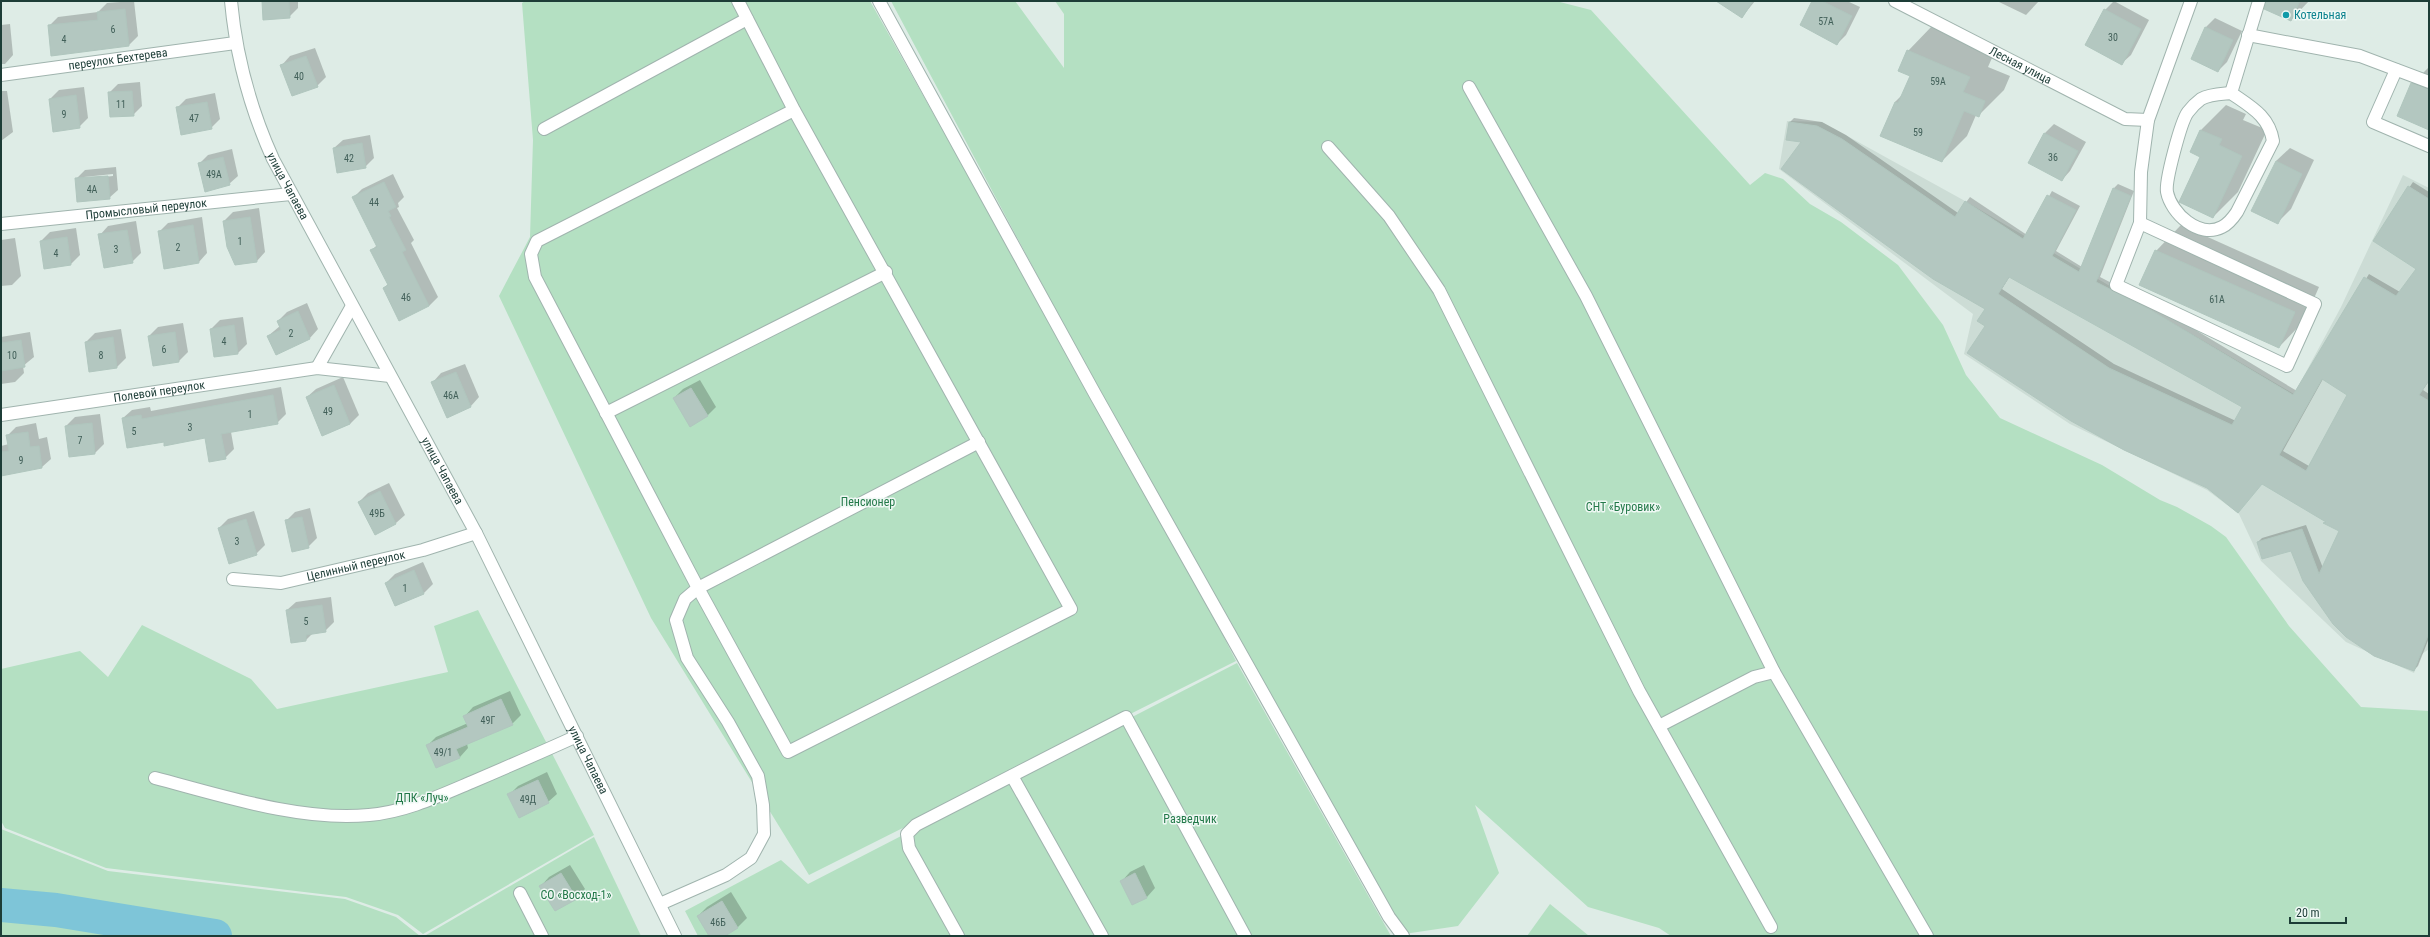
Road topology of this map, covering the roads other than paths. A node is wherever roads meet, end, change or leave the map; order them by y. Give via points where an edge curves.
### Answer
1 (231, 1) edge
2 (738, 1) edge
3 (879, 1) edge
4 (1896, 1) edge
5 (2191, 1) edge
6 (2259, 1) edge
7 (747, 19) junction
8 (2248, 35) junction
9 (235, 43) junction
10 (2396, 70) junction
11 (1, 75) edge
12 (2429, 82) edge
13 (1469, 87) dead end
14 (2231, 93) junction
15 (794, 110) junction
16 (2148, 120) junction
17 (544, 129) dead end
18 (2429, 146) edge
19 (1328, 147) dead end
20 (291, 194) junction
21 (2140, 223) junction
22 (1, 224) edge
23 (886, 272) junction
24 (352, 306) junction
25 (317, 368) junction
26 (390, 376) junction
27 (606, 413) junction
28 (1, 415) edge
29 (979, 442) junction
30 (476, 533) junction
31 (233, 579) dead end
32 (698, 588) junction
33 (1774, 672) junction
34 (1659, 726) junction
35 (578, 736) junction
36 (1012, 776) junction
37 (155, 778) dead end
38 (520, 893) dead end
39 (660, 904) junction
40 (1771, 927) dead end
41 (542, 936) edge
42 (675, 936) edge
43 (958, 936) edge
44 (1102, 936) edge
45 (1245, 936) edge
46 (1402, 936) edge
47 (1927, 936) edge

1 - 9 street, улица Чапаева
2 - 7 street
3 - 46 street via 1111,422
4 - 16 street, Лесная улица via 2125,119
5 - 16 street
6 - 8 street
7 - 15 street
7 - 17 street
8 - 10 street via 2360,56
8 - 14 street
9 - 11 street, переулок Бехтерева
9 - 20 street, улица Чапаева via 256,120
10 - 12 street
10 - 18 street via 2373,122
13 - 33 street via 1586,296
14 - 14 street via 2202,99 2187,113 2166,179 2167,192 2181,218 2194,226 2207,229 2221,228 2231,221 2272,141 2268,123 2262,115
15 - 23 street
15 - 27 street via 537,241 531,254 535,277
16 - 21 street via 2141,172
19 - 34 street via 1389,216 1438,290
20 - 22 street, Промысловый переулок
20 - 24 street, улица Чапаева
21 - 21 street via 2315,304 2287,366 2116,285
23 - 27 street
23 - 29 street
24 - 25 street
24 - 26 street, улица Чапаева
25 - 26 street, Полевой переулок
25 - 28 street, Полевой переулок
26 - 30 street, улица Чапаева
27 - 32 street
29 - 32 street
29 - 32 street via 1071,609 788,752
30 - 31 street, Целинный переулок via 423,550 281,583
30 - 35 street, улица Чапаева
32 - 39 street via 685,599 676,620 687,658 728,722 758,776 764,834 751,858 726,875
33 - 34 street via 1754,677
33 - 47 street
34 - 40 street
35 - 37 street via 429,800 401,809 368,815 325,815 254,803
35 - 39 street, улица Чапаева
36 - 43 street via 916,825 907,834 909,848
36 - 44 street
36 - 45 street via 1126,717
38 - 41 street
39 - 42 street, улица Чапаева

